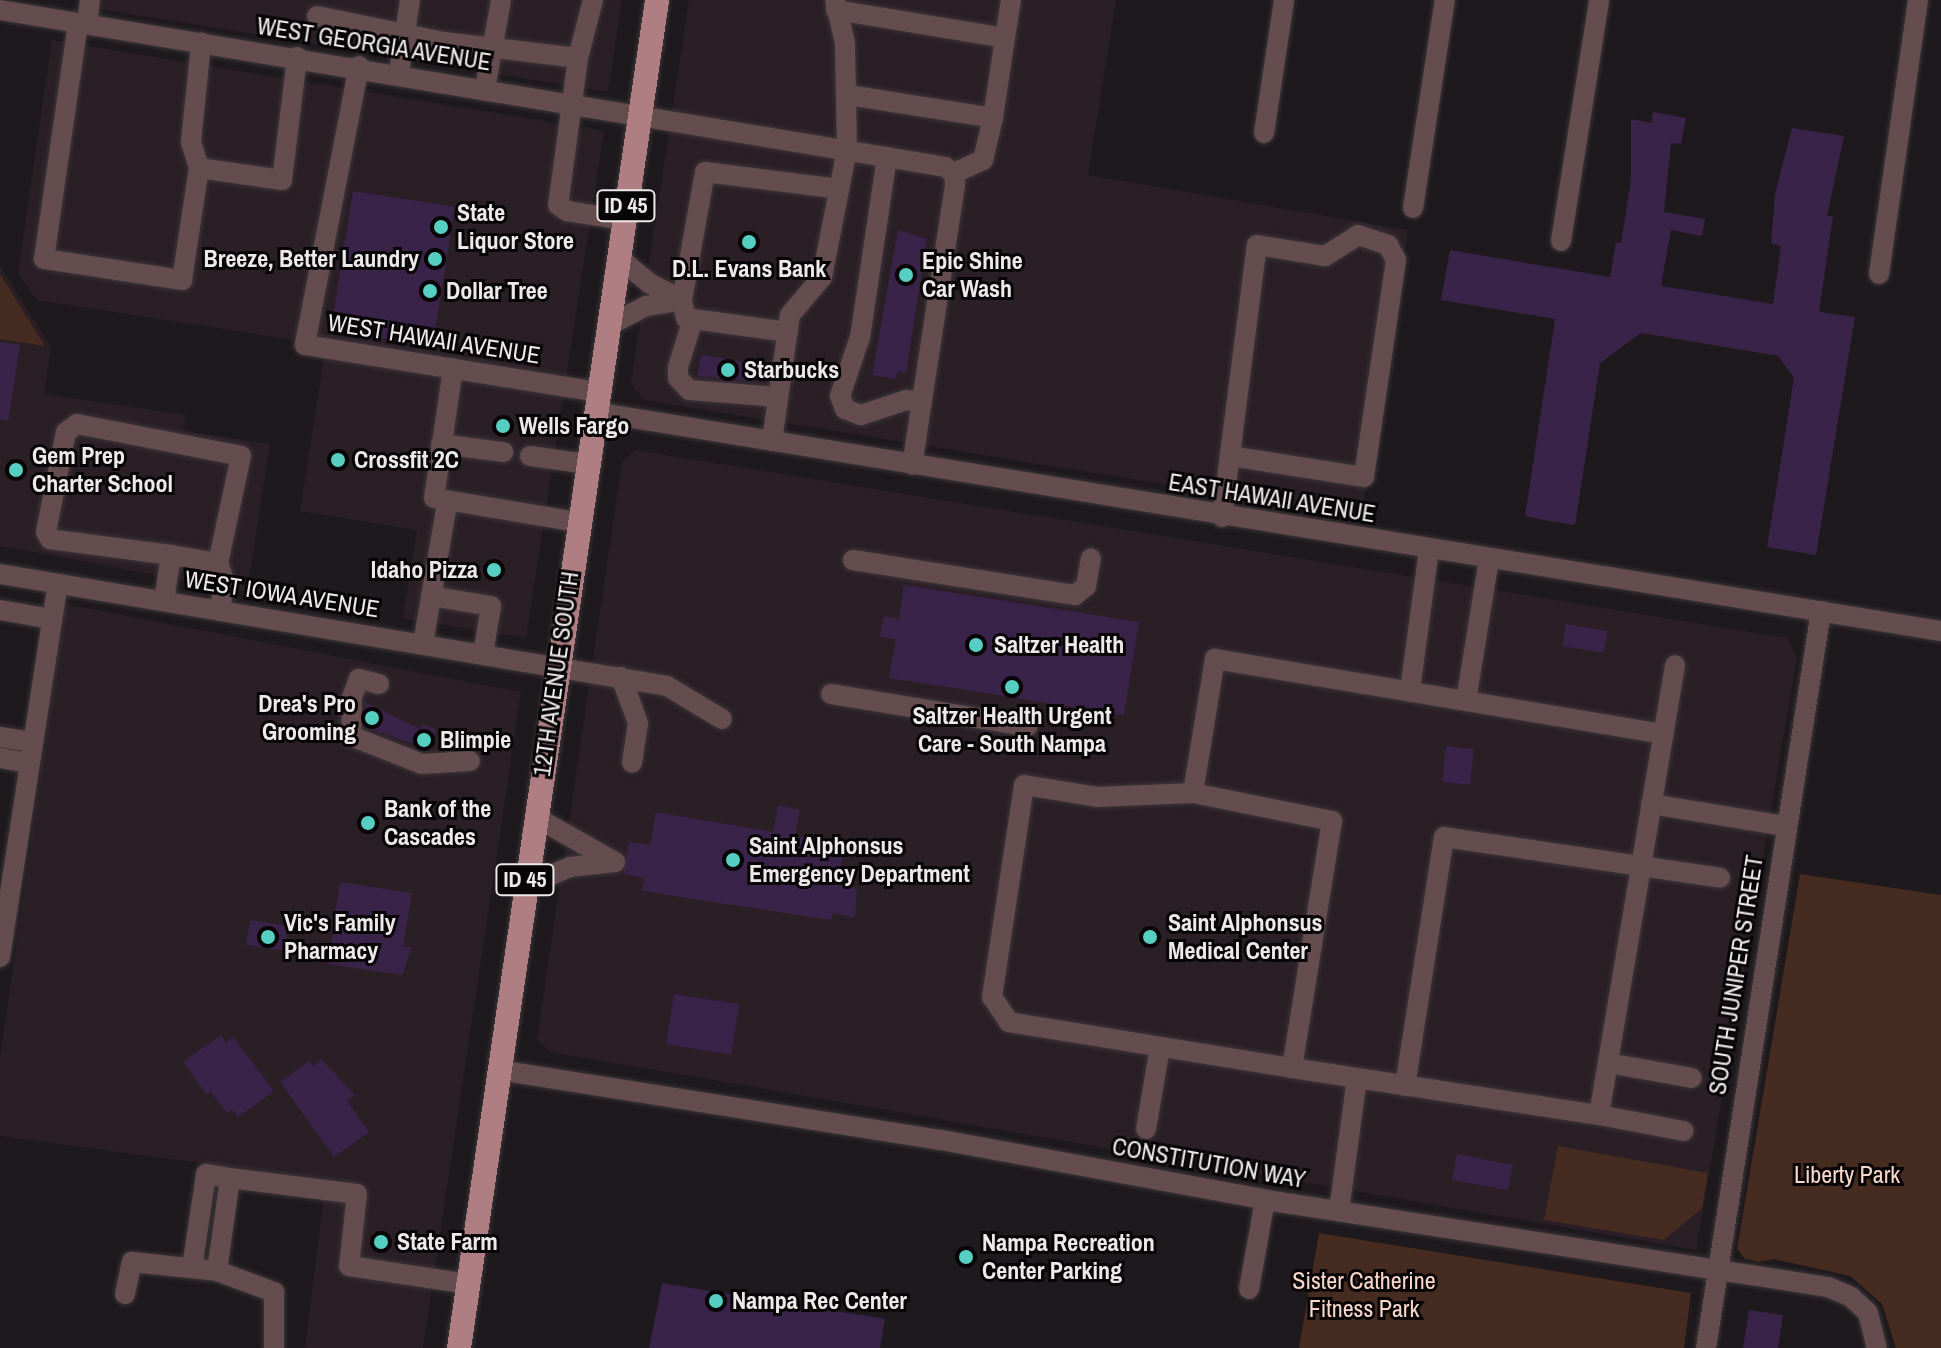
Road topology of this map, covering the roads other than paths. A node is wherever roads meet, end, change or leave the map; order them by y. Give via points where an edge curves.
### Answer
1 (90, 0) edge
2 (410, 0) edge
3 (501, 0) edge
4 (593, 0) edge
5 (657, 0) edge
6 (1011, 0) edge
7 (1284, 0) edge
8 (1445, 0) edge
9 (1599, 0) edge
10 (1918, 0) edge
11 (835, 5) edge
12 (0, 10) edge
13 (317, 16) dead end
14 (82, 24) junction
15 (405, 31) junction
16 (1005, 38) junction
17 (201, 43) junction
18 (494, 48) junction
19 (297, 57) junction
20 (578, 58) junction
21 (359, 66) junction
22 (399, 73) junction
23 (485, 89) junction
24 (848, 95) junction
25 (574, 105) junction
26 (639, 117) junction
27 (993, 118) junction
28 (1264, 133) dead end
29 (847, 150) junction
30 (887, 157) junction
31 (199, 168) junction
32 (954, 173) junction
33 (839, 189) junction
34 (1413, 208) dead end
35 (624, 220) junction
36 (1561, 241) dead end
37 (618, 257) junction
38 (1879, 274) dead end
39 (682, 300) junction
40 (693, 319) junction
41 (608, 326) junction
42 (788, 332) junction
43 (453, 368) junction
44 (778, 397) junction
45 (596, 402) junction
46 (922, 402) junction
47 (772, 441) junction
48 (441, 444) junction
49 (503, 452) dead end
50 (530, 456) dead end
51 (1230, 456) junction
52 (587, 464) junction
53 (912, 465) junction
54 (447, 503) junction
55 (1222, 517) junction
56 (578, 522) junction
57 (1429, 550) junction
58 (171, 555) junction
59 (1091, 558) dead end
60 (1489, 559) junction
61 (853, 560) dead end
62 (218, 563) junction
63 (0, 574) edge
64 (58, 584) junction
65 (431, 596) junction
66 (164, 601) junction
67 (0, 610) edge
68 (220, 611) junction
69 (1821, 611) junction
70 (52, 619) junction
71 (1941, 631) edge
72 (423, 644) junction
73 (483, 654) junction
74 (1675, 665) dead end
75 (557, 666) junction
76 (621, 677) junction
77 (379, 684) dead end
78 (1410, 690) junction
79 (831, 694) dead end
80 (1466, 701) junction
81 (722, 719) dead end
82 (1027, 726) dead end
83 (1664, 734) junction
84 (0, 737) edge
85 (33, 742) junction
86 (0, 758) edge
87 (470, 761) dead end
88 (29, 763) junction
89 (632, 763) dead end
90 (1193, 793) junction
91 (1651, 804) junction
92 (535, 817) junction
93 (1785, 826) junction
94 (1640, 867) junction
95 (1720, 878) dead end
96 (525, 886) junction
97 (0, 957) edge
98 (1160, 1047) junction
99 (1608, 1063) junction
100 (1292, 1068) junction
101 (498, 1070) junction
102 (1357, 1078) junction
103 (1692, 1078) dead end
104 (1405, 1086) junction
105 (1599, 1115) junction
106 (1146, 1129) dead end
107 (1684, 1131) dead end
108 (230, 1178) junction
109 (1265, 1200) junction
110 (1339, 1211) junction
111 (192, 1268) junction
112 (1717, 1270) junction
113 (217, 1271) junction
114 (468, 1284) junction
115 (1249, 1289) dead end
116 (125, 1294) dead end
117 (274, 1348) edge
118 (459, 1348) edge
119 (1706, 1348) edge
120 (1877, 1348) edge

1 - 14 street
2 - 15 street
3 - 18 street
4 - 20 street
5 - 26 main road, 12TH AVENUE SOUTH / ID 45
6 - 16 street
7 - 28 street
8 - 34 street
9 - 36 street
10 - 38 street
11 - 16 street
11 - 24 street via 845,43
12 - 14 street, WEST GEORGIA AVENUE
13 - 15 street
14 - 17 street, WEST GEORGIA AVENUE
14 - 31 street via 44,259 182,280
15 - 18 street
15 - 22 street
16 - 27 street
17 - 19 street, WEST GEORGIA AVENUE
17 - 31 street via 191,142
18 - 20 street
18 - 23 street
19 - 21 street, WEST GEORGIA AVENUE
19 - 31 street via 282,180
20 - 25 street
21 - 22 street, WEST GEORGIA AVENUE
21 - 43 street, WEST HAWAII AVENUE via 305,345
22 - 23 street, WEST GEORGIA AVENUE
23 - 25 street, WEST GEORGIA AVENUE
24 - 27 street
24 - 29 street
25 - 26 street, WEST GEORGIA AVENUE
25 - 35 street via 558,205
26 - 29 street, WEST GEORGIA AVENUE
26 - 35 main road, 12TH AVENUE SOUTH / ID 45
27 - 32 street via 983,160
29 - 30 street, WEST GEORGIA AVENUE
29 - 33 street
30 - 32 street, WEST GEORGIA AVENUE
30 - 46 street via 860,337 840,396 845,409 861,415 906,400
32 - 46 street
33 - 39 street via 705,172
33 - 42 street via 822,277 790,315
35 - 37 main road, 12TH AVENUE SOUTH / ID 45
37 - 39 street via 649,283
37 - 41 main road, 12TH AVENUE SOUTH / ID 45
39 - 40 street via 686,318
39 - 41 street via 646,306
40 - 42 street
40 - 44 street via 678,367 678,378 689,390
41 - 45 main road, 12TH AVENUE SOUTH / ID 45
42 - 44 street
43 - 45 street, WEST HAWAII AVENUE
43 - 48 street
44 - 47 street
45 - 47 street, EAST HAWAII AVENUE
45 - 52 main road, 12TH AVENUE SOUTH / ID 45
46 - 53 street
47 - 53 street, EAST HAWAII AVENUE
48 - 49 street
48 - 54 street via 434,498
50 - 52 street
51 - 51 street via 1234,389 1257,245 1325,256 1358,235 1388,245 1396,260 1364,477
51 - 55 street
52 - 56 main road, 12TH AVENUE SOUTH / ID 45
53 - 55 street, EAST HAWAII AVENUE
54 - 56 street
54 - 65 street
55 - 57 street, EAST HAWAII AVENUE
56 - 75 main road, 12TH AVENUE SOUTH / ID 45
57 - 60 street, EAST HAWAII AVENUE
57 - 78 street
58 - 62 street
58 - 62 street via 50,539 46,532 66,432 77,424 241,456
58 - 66 street
59 - 61 street via 1086,586 1075,595
60 - 69 street, EAST HAWAII AVENUE
60 - 80 street
62 - 68 street via 224,580
63 - 64 street, WEST IOWA AVENUE
64 - 66 street, WEST IOWA AVENUE
64 - 70 street
65 - 72 street
65 - 73 street via 491,606
66 - 68 street, WEST IOWA AVENUE
67 - 70 street
68 - 72 street, WEST IOWA AVENUE
69 - 71 street, EAST HAWAII AVENUE
69 - 93 street, SOUTH JUNIPER STREET
70 - 85 street
72 - 73 street, WEST IOWA AVENUE
73 - 75 street, WEST IOWA AVENUE
74 - 83 street
75 - 76 street, WEST IOWA AVENUE
75 - 92 main road, 12TH AVENUE SOUTH / ID 45
76 - 81 street, WEST IOWA AVENUE via 667,686
76 - 89 street via 638,723
77 - 87 street via 359,679 349,719 351,736 422,764
78 - 80 street
78 - 90 street via 1215,659
79 - 82 street
80 - 83 street
83 - 91 street
84 - 85 street
85 - 88 street
86 - 88 street
88 - 97 street
90 - 98 street via 1097,797 1024,785 992,997 1009,1022
90 - 100 street via 1332,821
91 - 93 street
91 - 94 street
92 - 96 main road, 12TH AVENUE SOUTH / ID 45
92 - 96 street via 615,862 570,867
93 - 112 street, SOUTH JUNIPER STREET
94 - 95 street
94 - 99 street
94 - 104 street via 1444,837
96 - 101 main road, 12TH AVENUE SOUTH / ID 45
98 - 100 street
98 - 106 street
99 - 103 street
99 - 105 street
100 - 102 street
101 - 109 street, CONSTITUTION WAY via 941,1140
101 - 114 main road, 12TH AVENUE SOUTH / ID 45
102 - 104 street
102 - 110 street
104 - 105 street
105 - 107 street
108 - 111 street via 206,1174
108 - 113 street
108 - 114 street via 357,1194 349,1266
109 - 110 street, CONSTITUTION WAY
109 - 115 street
110 - 112 street, CONSTITUTION WAY
111 - 113 street
111 - 116 street via 132,1262
112 - 119 street, SOUTH JUNIPER STREET
112 - 120 street, CONSTITUTION WAY via 1828,1287 1851,1297 1868,1313
113 - 117 street via 274,1292
114 - 118 main road, 12TH AVENUE SOUTH / ID 45

